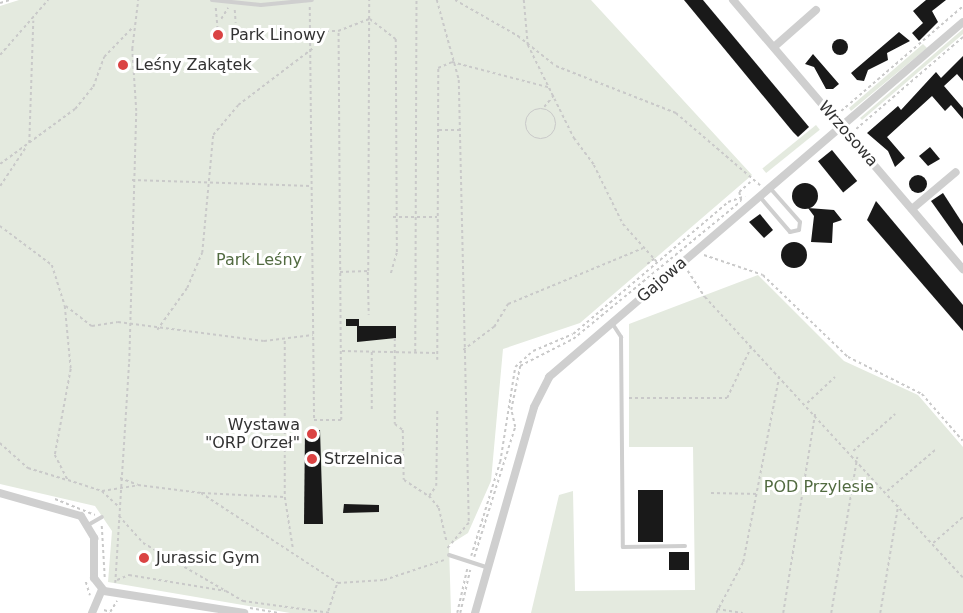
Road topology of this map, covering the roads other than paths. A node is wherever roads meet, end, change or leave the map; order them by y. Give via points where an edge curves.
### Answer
1 (211, 0) edge
2 (310, 0) edge
3 (733, 0) edge
4 (816, 10) dead end
5 (963, 22) edge
6 (774, 47) junction
7 (842, 127) junction
8 (956, 172) dead end
9 (767, 187) junction
10 (760, 197) junction
11 (912, 209) junction
12 (963, 269) edge
13 (612, 323) junction
14 (0, 493) edge
15 (100, 518) road end
16 (88, 525) junction
17 (685, 546) dead end
18 (448, 555) road end
19 (485, 567) junction
20 (102, 590) junction
21 (242, 610) edge
22 (92, 613) edge
23 (475, 613) edge

1 - 2 lane via 239,4
3 - 6 street, Wrzosowa
4 - 6 street
5 - 7 street, Gajowa
6 - 7 street, Wrzosowa
7 - 9 street, Gajowa
7 - 11 street, Wrzosowa
8 - 11 street
9 - 10 street, Gajowa
9 - 10 lane via 800,222 799,230 790,232
10 - 13 street, Gajowa
11 - 12 street, Wrzosowa
13 - 17 lane via 621,337 623,547
13 - 19 street, Gajowa via 543,386
14 - 16 street via 68,509
15 - 16 lane
16 - 20 street via 95,542 94,578
18 - 19 lane
19 - 23 street, Gajowa
20 - 21 street via 115,586
20 - 22 street

